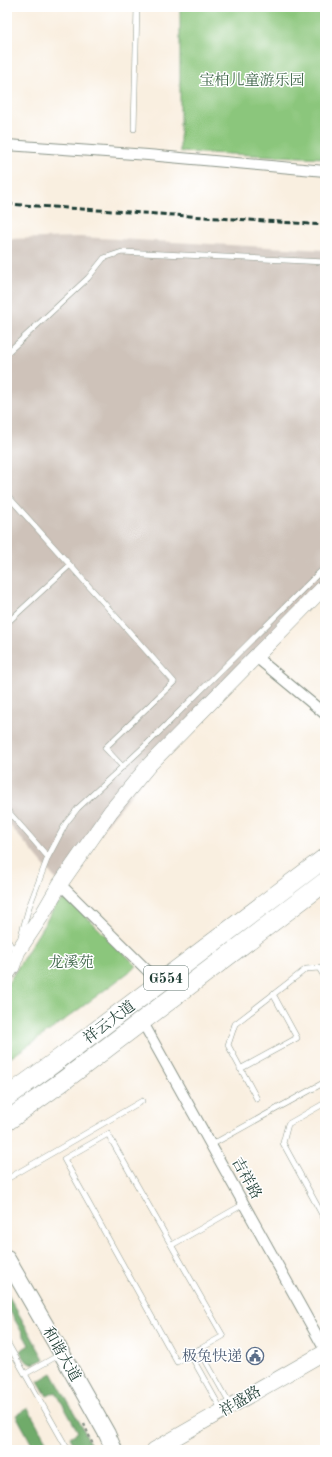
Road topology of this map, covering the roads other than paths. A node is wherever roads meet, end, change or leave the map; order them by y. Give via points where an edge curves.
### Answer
1 (137, 7) edge
2 (134, 129) dead end
3 (7, 145) edge
4 (325, 171) edge
5 (325, 262) edge
6 (7, 353) edge
7 (7, 495) edge
8 (70, 565) junction
9 (325, 567) edge
10 (325, 586) edge
11 (7, 623) edge
12 (256, 657) junction
13 (325, 714) edge
14 (123, 767) junction
15 (7, 810) edge
16 (48, 857) junction
17 (325, 858) edge
18 (325, 882) edge
19 (60, 884) junction
20 (7, 938) edge
21 (18, 951) junction
22 (7, 974) edge
23 (325, 978) edge
24 (160, 983) junction
25 (273, 994) junction
26 (131, 1005) junction
27 (142, 1021) junction
28 (240, 1069) junction
29 (325, 1082) edge
30 (7, 1097) edge
31 (256, 1099) dead end
32 (142, 1101) dead end
33 (325, 1102) edge
34 (7, 1121) edge
35 (211, 1145) junction
36 (7, 1179) edge
37 (244, 1204) junction
38 (325, 1220) edge
39 (172, 1245) junction
40 (7, 1259) edge
41 (7, 1342) edge
42 (199, 1349) junction
43 (325, 1351) edge
44 (62, 1354) junction
45 (190, 1354) junction
46 (25, 1374) junction
47 (226, 1409) junction
48 (157, 1449) edge
49 (68, 1450) edge
50 (114, 1450) edge

1 - 2 lane
3 - 4 street
5 - 6 lane via 122,252 104,258 88,278
7 - 8 lane
8 - 11 lane
8 - 14 lane via 174,682 105,748
9 - 14 lane
10 - 12 street
12 - 13 street
12 - 19 street via 150,764 97,830
14 - 16 lane via 78,808 66,823
15 - 16 lane
16 - 21 lane via 29,907
17 - 24 highway, 祥云大道 / G554
18 - 27 highway, 祥云大道 / G554
19 - 21 street
19 - 24 street
20 - 21 lane
21 - 22 street
23 - 25 lane via 319,968 306,969
24 - 26 highway, 祥云大道 / G554
25 - 28 lane via 235,1024 228,1045
25 - 28 lane via 297,1038
26 - 27 highway
26 - 30 highway, 祥云大道 / G554
27 - 34 highway, 祥云大道 / G554
27 - 35 street, 吉祥路
28 - 31 lane
29 - 35 lane
32 - 36 lane
33 - 38 lane via 288,1124 283,1143
35 - 37 street, 吉祥路
37 - 39 lane
37 - 43 street, 吉祥路
39 - 42 lane via 222,1336
39 - 45 lane via 108,1134 64,1159 177,1362
40 - 44 main road, 和谐大道
41 - 46 lane
42 - 45 lane
42 - 47 lane
43 - 47 street, 祥盛路
44 - 46 lane
44 - 50 main road, 和谐大道
45 - 47 lane
46 - 49 lane
47 - 48 street, 祥盛路

